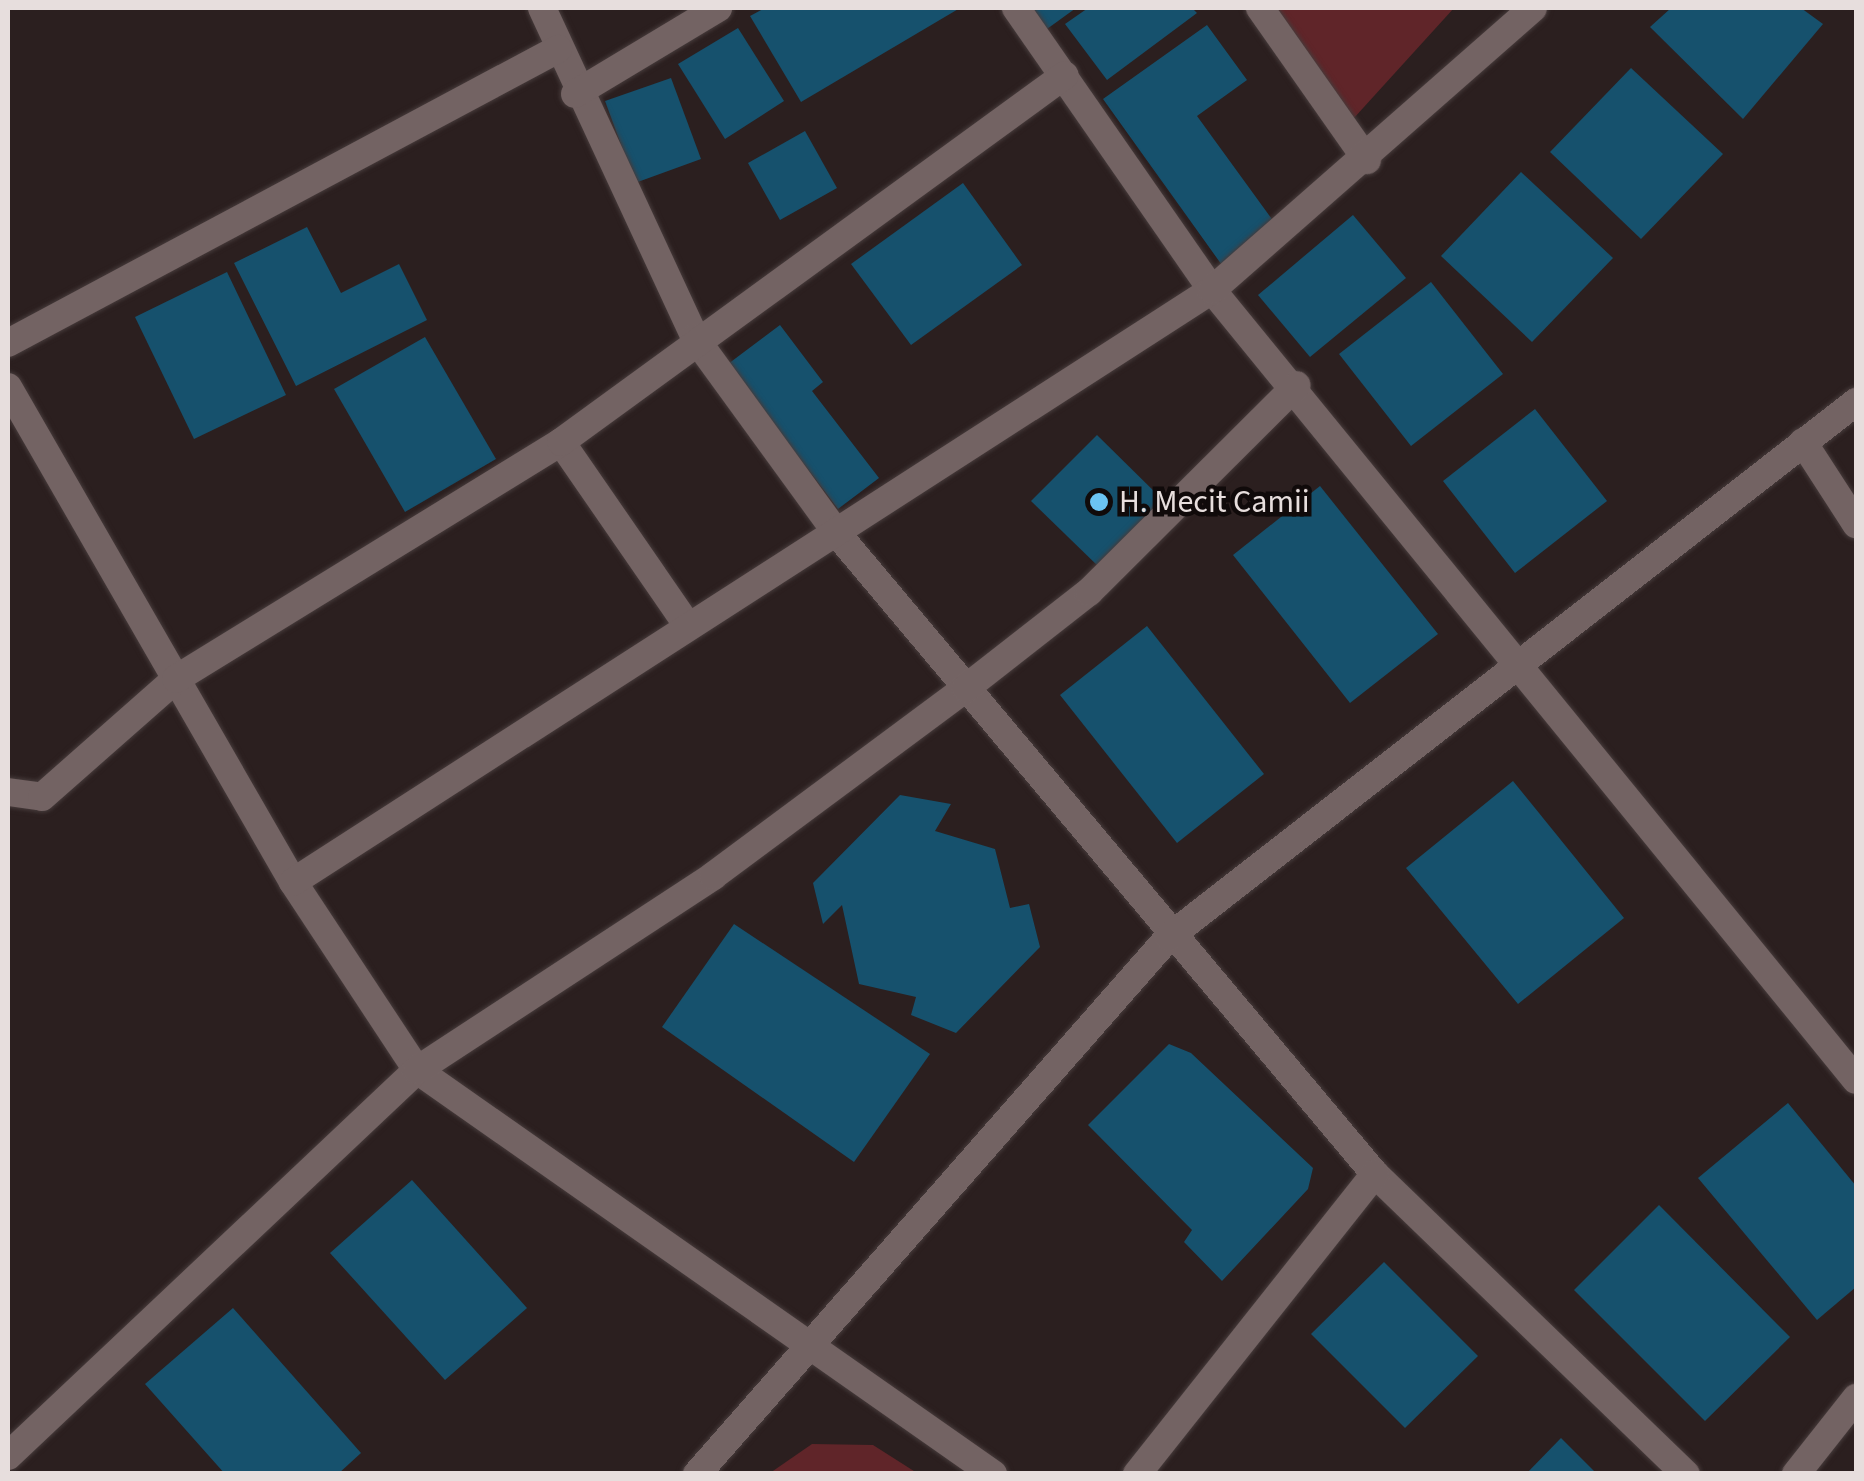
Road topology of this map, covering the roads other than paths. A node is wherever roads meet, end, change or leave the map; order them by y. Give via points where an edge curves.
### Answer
1 (542, 8) edge
2 (718, 8) edge
3 (1016, 8) edge
4 (1260, 8) edge
5 (1533, 8) edge
6 (558, 49) junction
7 (1065, 75) junction
8 (575, 94) junction
9 (1368, 160) junction
10 (1212, 290) junction
11 (695, 338) junction
12 (8, 343) edge
13 (1297, 385) junction
14 (8, 387) edge
15 (1856, 402) edge
16 (561, 442) junction
17 (1802, 442) junction
18 (1856, 524) edge
19 (836, 531) junction
20 (688, 626) junction
21 (1519, 662) junction
22 (176, 679) junction
23 (966, 688) junction
24 (8, 792) edge
25 (294, 882) junction
26 (1168, 937) junction
27 (417, 1070) junction
28 (1856, 1080) edge
29 (1374, 1174) junction
30 (806, 1348) junction
31 (1856, 1398) edge
32 (8, 1456) edge
33 (697, 1474) edge
34 (993, 1474) edge
35 (1137, 1474) edge
36 (1686, 1474) edge
37 (1796, 1474) edge

1 - 6 street
2 - 8 street
3 - 7 street
4 - 9 street
5 - 9 street
6 - 8 street
6 - 12 street
7 - 10 street
7 - 11 street
8 - 11 street
9 - 10 street
10 - 13 street
10 - 19 street
11 - 16 street
11 - 19 street
13 - 21 street
13 - 23 street via 1088,592
14 - 22 street
15 - 17 street
16 - 20 street
16 - 22 street
17 - 18 street
17 - 21 street
19 - 20 street
19 - 23 street
20 - 25 street
21 - 26 street
21 - 28 street
22 - 24 street via 42,797
22 - 25 street
23 - 26 street
23 - 27 street via 713,876
25 - 27 street
26 - 29 street
26 - 30 street
27 - 30 street
27 - 32 street
29 - 35 street
29 - 36 street
30 - 33 street
30 - 34 street
31 - 37 street

